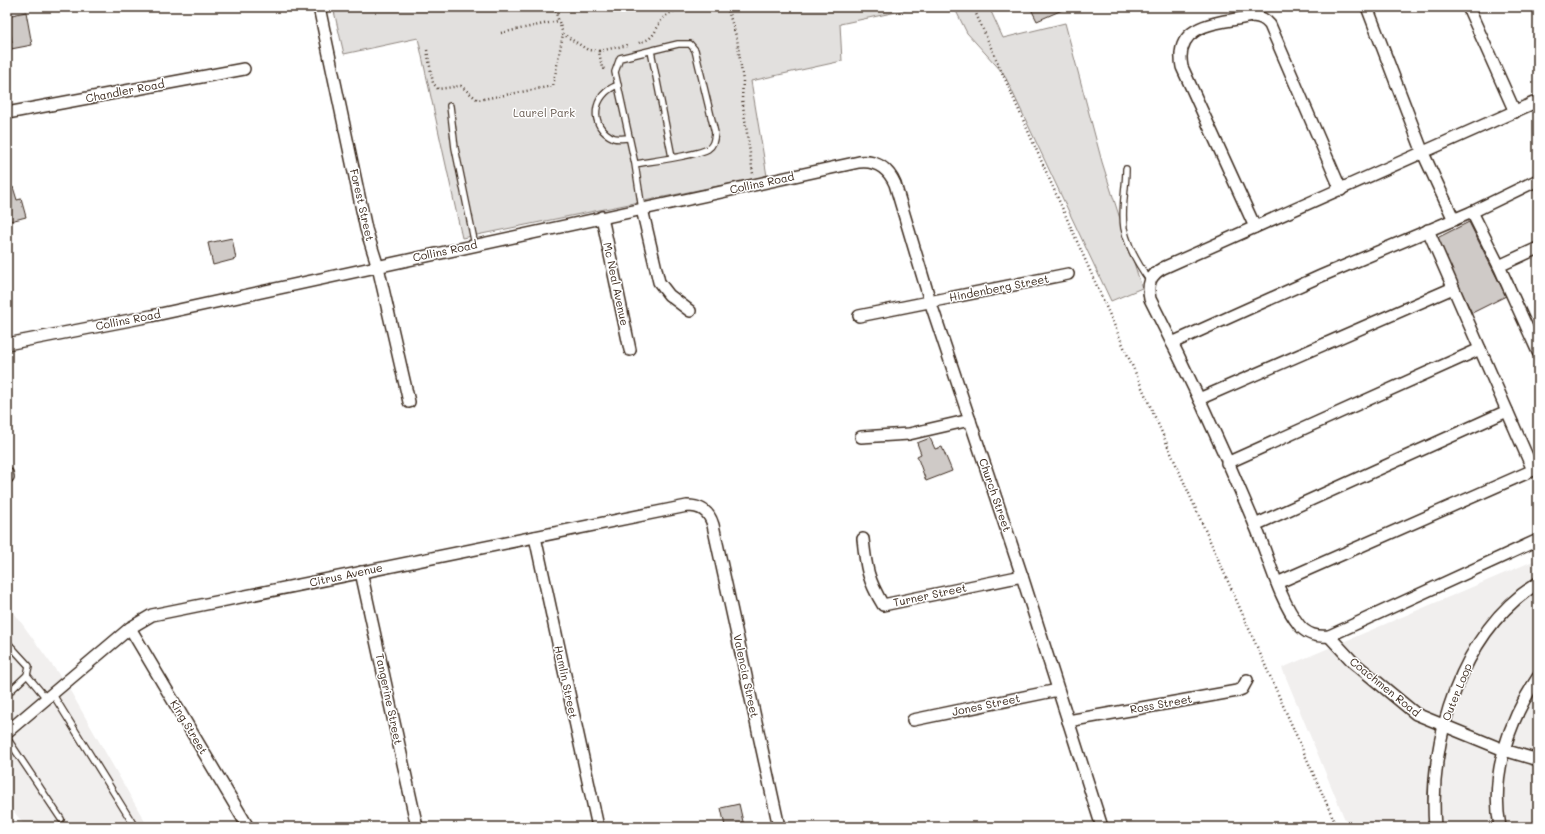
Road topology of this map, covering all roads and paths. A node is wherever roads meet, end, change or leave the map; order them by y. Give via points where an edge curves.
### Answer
1 (319, 7) edge
2 (554, 7) edge
3 (726, 7) edge
4 (973, 7) edge
5 (1367, 7) edge
6 (1468, 7) edge
7 (558, 21) junction
8 (501, 33) dead end
9 (563, 34) junction
10 (638, 43) dead end
11 (630, 45) dead end
12 (427, 50) dead end
13 (599, 51) junction
14 (651, 51) junction
15 (244, 69) dead end
16 (615, 72) junction
17 (618, 85) junction
18 (1538, 101) edge
19 (450, 106) dead end
20 (1515, 112) junction
21 (7, 113) edge
22 (629, 138) junction
23 (1423, 153) junction
24 (672, 157) junction
25 (635, 164) junction
26 (882, 166) joint
27 (1126, 169) dead end
28 (1538, 180) edge
29 (756, 184) junction
30 (1341, 190) junction
31 (642, 209) junction
32 (1472, 212) junction
33 (602, 217) junction
34 (1454, 220) junction
35 (1255, 227) junction
36 (1428, 230) junction
37 (476, 245) junction
38 (1538, 248) edge
39 (1499, 266) junction
40 (378, 267) junction
41 (1068, 274) dead end
42 (1150, 282) junction
43 (1453, 288) junction
44 (930, 301) junction
45 (690, 311) dead end
46 (859, 316) dead end
47 (1534, 333) edge
48 (1172, 343) junction
49 (7, 344) edge
50 (1480, 349) junction
51 (630, 350) dead end
52 (1538, 352) edge
53 (1199, 399) junction
54 (409, 402) dead end
55 (1507, 411) junction
56 (970, 420) junction
57 (861, 437) dead end
58 (1227, 463) junction
59 (1536, 469) edge
60 (714, 525) joint
61 (1255, 525) junction
62 (535, 537) junction
63 (863, 539) dead end
64 (1538, 540) edge
65 (361, 572) junction
66 (1022, 576) junction
67 (1277, 583) junction
68 (1538, 583) edge
69 (130, 628) junction
70 (1329, 636) junction
71 (7, 642) edge
72 (27, 676) junction
73 (1538, 677) edge
74 (1247, 680) dead end
75 (1058, 690) junction
76 (7, 694) edge
77 (49, 695) junction
78 (913, 720) dead end
79 (1068, 721) junction
80 (1443, 725) junction
81 (7, 732) edge
82 (7, 738) edge
83 (1504, 750) junction
84 (1538, 760) edge
85 (61, 819) dead end
86 (135, 827) edge
87 (248, 827) edge
88 (417, 827) edge
89 (598, 827) edge
90 (779, 827) edge
91 (1102, 827) edge
92 (1337, 827) edge
93 (1435, 827) edge
94 (1500, 827) edge

1 - 40 street, Forest Street via 366,229
2 - 7 path
3 - 10 path via 673,11 663,18 650,38
3 - 29 path via 737,39 743,81 742,99
4 - 92 path
5 - 23 street
6 - 20 street
7 - 8 path
7 - 9 path
9 - 12 path via 553,86 478,100 461,86 438,89 433,83
9 - 13 path via 588,50
11 - 13 path
13 - 16 path via 602,68
14 - 16 lane via 620,58
14 - 24 lane
14 - 24 lane via 678,44 690,44 695,50 715,133 714,143 709,149
15 - 21 street, Chandler Road
16 - 17 lane
17 - 22 lane
17 - 22 lane via 602,94 596,104 597,117 601,127 611,136
18 - 20 street
19 - 37 lane via 454,148
20 - 23 street
22 - 25 lane
23 - 30 street
23 - 34 street
24 - 25 lane
25 - 31 lane
26 - 29 street, Collins Road via 871,162 859,162
26 - 44 street, Church Street via 895,184
27 - 42 lane via 1124,228
28 - 32 street
29 - 31 street, Collins Road
30 - 35 street
30 - 35 street via 1266,20 1253,16 1197,29 1186,37 1182,46 1182,67
31 - 33 street, Collins Road
31 - 45 street via 658,282 668,295
32 - 34 street
32 - 39 street
33 - 37 street, Collins Road
33 - 51 street, Mc Neal Avenue
34 - 36 street
35 - 42 street via 1163,268 1152,276
36 - 43 street
36 - 48 street
37 - 40 street, Collins Road
38 - 39 street
39 - 47 street
40 - 49 street, Collins Road
40 - 54 street, Forest Street
41 - 44 street, Hindenberg Street
42 - 48 street via 1150,299
43 - 50 street
43 - 53 street
44 - 46 street, Hindenberg Street
44 - 56 street, Church Street
47 - 52 street
48 - 53 street
50 - 55 street
50 - 58 street
53 - 58 street
55 - 59 street
55 - 61 street
56 - 57 street via 909,434
56 - 66 street, Church Street
58 - 61 street
59 - 67 street
60 - 62 street, Citrus Avenue via 708,513 702,508 687,506
60 - 90 street, Valencia Street
61 - 67 street
62 - 65 street, Citrus Avenue
62 - 89 street, Hamlin Street
63 - 66 street, Turner Street via 866,569 883,605
64 - 70 street
65 - 69 street, Citrus Avenue via 152,615
65 - 88 street, Tangerine Street
66 - 75 street, Church Street
67 - 70 street via 1300,626 1314,636
68 - 80 street, Outer Loop via 1513,603 1480,642 1462,675
69 - 77 street, Citrus Avenue
69 - 87 street, King Street
70 - 80 street, Coachmen Road via 1353,662 1416,714
71 - 72 lane via 29,666
72 - 76 lane
72 - 77 lane
73 - 83 street via 1518,710
74 - 79 street, Ross Street via 1242,689 1237,691
75 - 78 street, Jones Street
75 - 79 street, Church Street
77 - 81 street, Citrus Avenue
77 - 86 lane
79 - 91 street, Church Street
80 - 83 street, Coachmen Road
80 - 93 street, Outer Loop via 1434,784
82 - 85 lane
83 - 84 street, Coachmen Road
83 - 94 street via 1497,789

